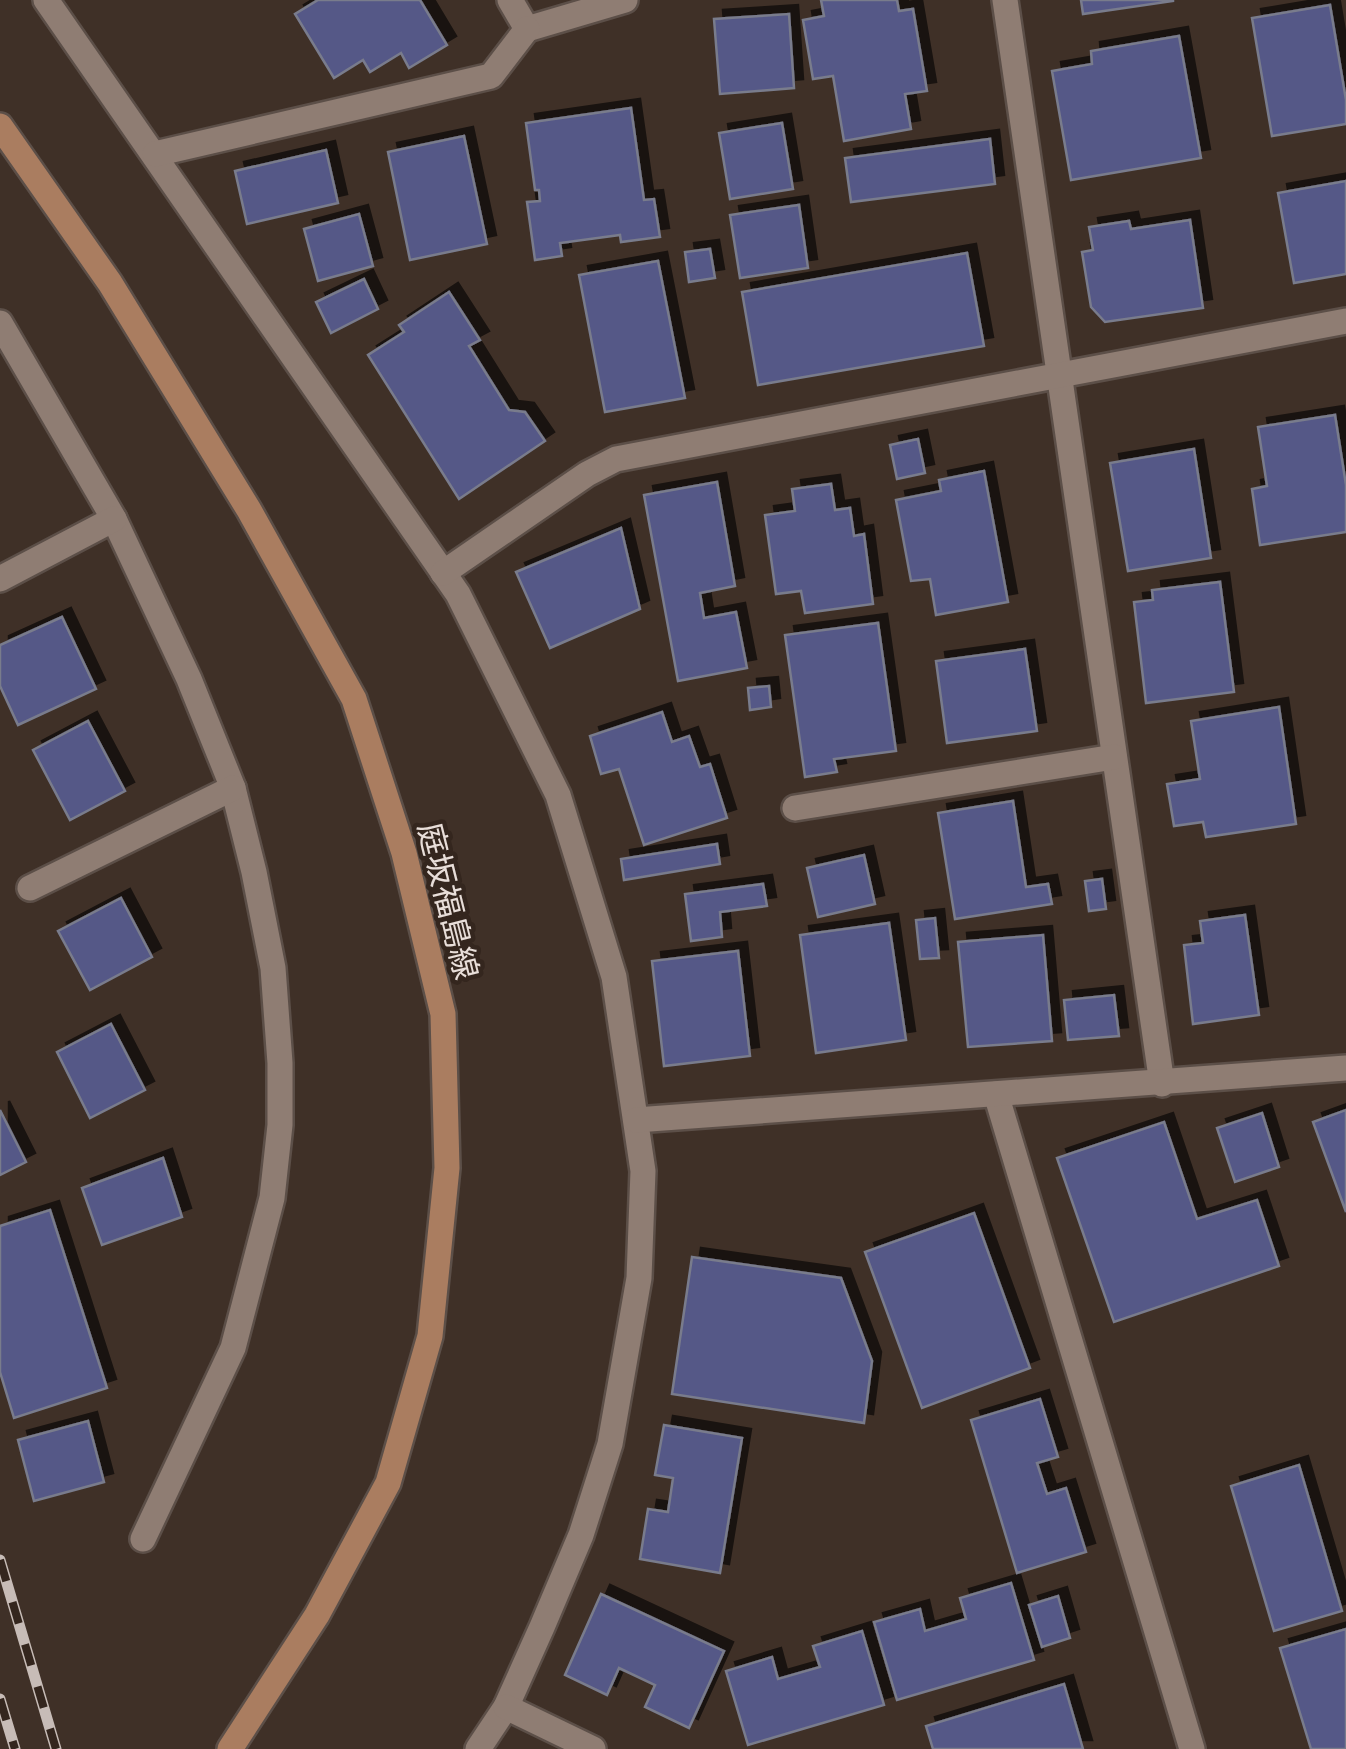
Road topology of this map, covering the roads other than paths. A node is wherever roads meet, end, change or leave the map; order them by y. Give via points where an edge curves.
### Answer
1 (46, 0) edge
2 (510, 0) edge
3 (625, 0) edge
4 (1005, 0) edge
5 (527, 29) junction
6 (0, 126) edge
7 (155, 154) junction
8 (1346, 321) edge
9 (0, 324) edge
10 (1061, 375) junction
11 (114, 519) junction
12 (443, 573) junction
13 (0, 579) edge
14 (1114, 757) junction
15 (233, 788) junction
16 (796, 808) dead end
17 (30, 888) dead end
18 (1346, 1068) edge
19 (1162, 1084) junction
20 (996, 1094) junction
21 (636, 1120) junction
22 (143, 1539) dead end
23 (506, 1707) junction
24 (230, 1749) edge
25 (478, 1749) edge
26 (593, 1749) edge
27 (1192, 1749) edge

1 - 7 street
2 - 5 street
3 - 5 street
4 - 10 street
5 - 7 street via 490,76
6 - 24 main road, 庭坂福島線 via 110,283 249,510 354,699 404,853 443,1014 447,1168 430,1336 388,1483 317,1615
7 - 12 street
8 - 10 street
9 - 11 street
10 - 12 street via 616,459
10 - 14 street
11 - 13 street
11 - 15 street
12 - 21 street via 558,795 614,977
14 - 16 street
14 - 19 street
15 - 17 street
15 - 22 street via 273,968 280,1125 272,1198 233,1348
18 - 19 street
19 - 20 street
20 - 21 street
20 - 27 street
21 - 23 street via 643,1172 639,1278 610,1444 581,1535
23 - 25 street
23 - 26 street

